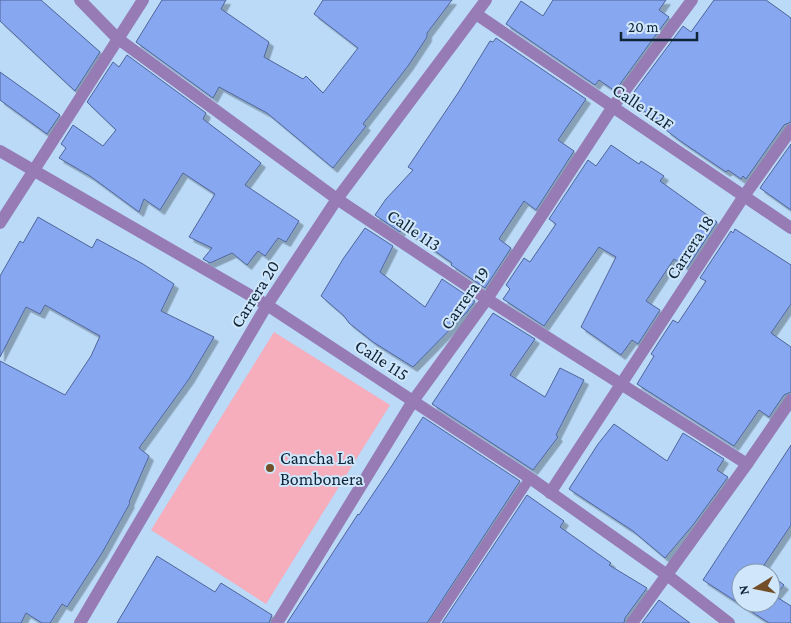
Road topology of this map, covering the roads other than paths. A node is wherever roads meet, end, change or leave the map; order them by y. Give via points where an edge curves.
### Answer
1 (80, 0) edge
2 (143, 0) edge
3 (486, 0) edge
4 (692, 0) edge
5 (476, 14) junction
6 (117, 38) junction
7 (612, 108) junction
8 (791, 130) edge
9 (0, 151) edge
10 (33, 170) junction
11 (744, 196) junction
12 (337, 199) junction
13 (0, 222) edge
14 (791, 228) edge
15 (487, 299) junction
16 (267, 305) junction
17 (620, 384) junction
18 (791, 400) edge
19 (413, 401) junction
20 (747, 464) junction
21 (530, 478) junction
22 (550, 493) junction
23 (667, 575) junction
24 (80, 623) edge
25 (277, 623) edge
26 (434, 623) edge
27 (632, 623) edge
28 (729, 623) edge

1 - 6 street, Calle 113
2 - 6 street
3 - 5 street, Carrera 20
4 - 7 street, Carrera 19
5 - 7 street, Calle 112F
5 - 12 street, Carrera 20
6 - 10 street
6 - 12 street, Calle 113
7 - 11 street, Calle 112F
7 - 15 street, Carrera 19
8 - 11 street, Carrera 18
9 - 10 street, Calle 115
10 - 13 street
10 - 16 street, Calle 115
11 - 14 street, Calle 112F
11 - 17 street, Carrera 18
12 - 15 street, Calle 113
12 - 16 street, Carrera 20
15 - 17 street, Calle 113
15 - 19 street, Carrera 19
16 - 19 street, Calle 115
16 - 24 street, Carrera 20
17 - 20 street, Calle 113
17 - 22 street, Carrera 18
18 - 20 street
19 - 21 street, Calle 115
19 - 25 street, Carrera 19
20 - 23 street
21 - 22 street, Calle 115
21 - 26 lane
22 - 23 street, Calle 115
23 - 27 street
23 - 28 street, Calle 115

